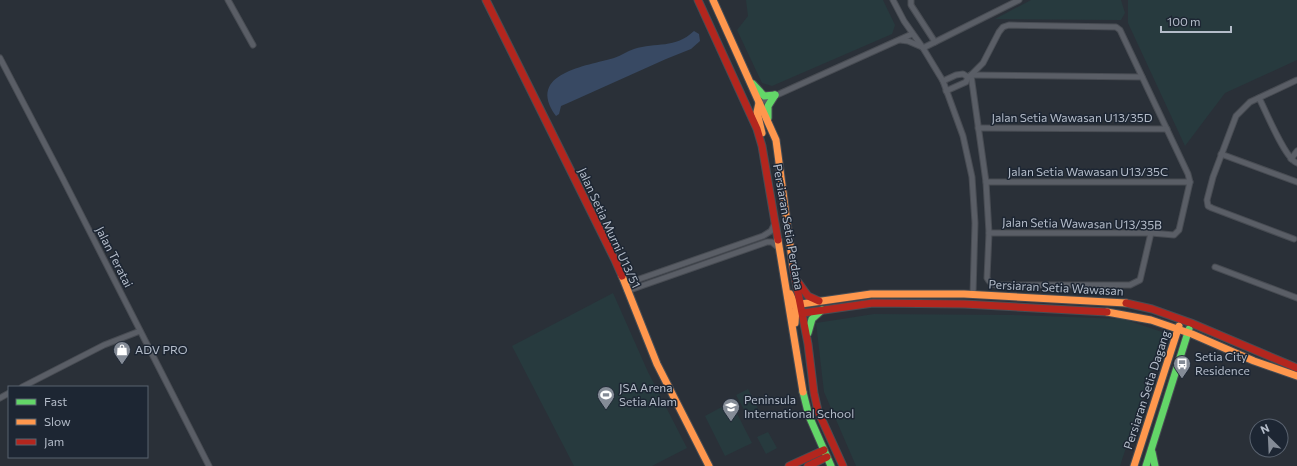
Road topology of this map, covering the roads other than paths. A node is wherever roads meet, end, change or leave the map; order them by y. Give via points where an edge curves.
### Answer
1 (228, 0) edge
2 (486, 0) edge
3 (698, 0) edge
4 (713, 0) edge
5 (893, 0) edge
6 (911, 0) edge
7 (1018, 0) edge
8 (906, 24) junction
9 (912, 34) junction
10 (899, 40) junction
11 (935, 42) junction
12 (253, 45) dead end
13 (923, 48) junction
14 (0, 58) edge
15 (970, 76) junction
16 (747, 77) junction
17 (1142, 77) junction
18 (1297, 80) edge
19 (943, 81) junction
20 (946, 91) junction
21 (775, 95) junction
22 (1259, 98) junction
23 (759, 103) junction
24 (770, 127) junction
25 (978, 128) junction
26 (1167, 129) junction
27 (761, 144) junction
28 (1297, 151) edge
29 (1221, 154) junction
30 (1291, 159) junction
31 (1297, 164) edge
32 (986, 182) junction
33 (1190, 182) junction
34 (1297, 182) edge
35 (776, 222) junction
36 (989, 233) junction
37 (1151, 233) junction
38 (1294, 239) dead end
39 (781, 250) junction
40 (1215, 267) dead end
41 (795, 279) junction
42 (626, 288) junction
43 (788, 290) junction
44 (972, 294) junction
45 (1297, 298) edge
46 (820, 301) junction
47 (962, 304) junction
48 (981, 305) junction
49 (800, 308) junction
50 (822, 310) junction
51 (1181, 320) junction
52 (1191, 323) junction
53 (1170, 327) junction
54 (1178, 330) junction
55 (140, 331) junction
56 (794, 332) junction
57 (1188, 333) junction
58 (1204, 338) junction
59 (1174, 342) junction
60 (808, 344) junction
61 (1184, 346) junction
62 (1297, 368) edge
63 (1297, 376) edge
64 (24, 386) edge
65 (816, 432) junction
66 (828, 433) junction
67 (1152, 449) junction
68 (827, 453) junction
69 (810, 456) junction
70 (811, 464) edge
71 (842, 465) edge
72 (209, 466) edge
73 (709, 466) edge
74 (788, 466) edge
75 (827, 466) edge
76 (831, 466) edge
77 (1134, 466) edge
78 (1146, 466) edge
79 (1155, 466) edge

1 - 12 street
2 - 42 street, Jalan Setia Murni U13/51 via 605,240
3 - 27 street, Persiaran Setia Perdana via 757,128
4 - 16 street, Persiaran Setia Perdana
5 - 8 street
6 - 11 street via 911,5
7 - 11 street
8 - 9 street
8 - 10 street via 904,34
9 - 10 street
9 - 13 street
10 - 13 street
10 - 21 street
11 - 13 street
13 - 19 street
14 - 55 street, Jalan Teratai
15 - 17 street
15 - 17 street via 983,63 999,32 1003,27 1010,25 1116,26
15 - 19 street via 956,75
15 - 20 street via 966,82
15 - 25 street
16 - 21 street via 761,94
16 - 23 street, Persiaran Setia Perdana
17 - 26 street
18 - 22 street
19 - 20 street
20 - 44 street via 963,136 972,176 975,223
21 - 23 street
21 - 24 street via 767,110
22 - 29 street via 1250,102 1236,116
22 - 30 street
23 - 24 street, Persiaran Setia Perdana
23 - 27 street via 757,112 762,132
24 - 41 street, Persiaran Setia Perdana via 776,140
25 - 26 street, Jalan Setia Wawasan U13/35D
25 - 32 street
26 - 33 street
27 - 35 street, Persiaran Setia Perdana
28 - 30 street
29 - 34 street
29 - 38 street via 1207,200 1208,206
30 - 31 street
32 - 33 street, Jalan Setia Wawasan U13/35C
32 - 36 street
33 - 37 street, Jalan Setia Wawasan U13/35B via 1179,230 1174,235
35 - 39 street, Persiaran Setia Perdana
35 - 42 street via 771,231 763,236
36 - 37 street, Jalan Setia Wawasan U13/35B
36 - 37 street via 987,278 992,284 1105,286 1137,283 1141,277
39 - 42 street via 772,242 768,242
39 - 43 street, Persiaran Setia Perdana
40 - 45 street
41 - 46 street via 808,296
41 - 49 street, Persiaran Setia Perdana
42 - 73 street, Jalan Setia Murni U13/51 via 657,364
43 - 49 street
43 - 56 street, Persiaran Setia Perdana
44 - 46 street, Persiaran Setia Wawasan via 872,294
44 - 47 street
44 - 48 street
44 - 51 street, Persiaran Setia Wawasan via 1129,303
46 - 49 street, Persiaran Setia Wawasan
47 - 48 street, Persiaran Setia Wawasan
47 - 50 street, Persiaran Setia Wawasan via 873,303
48 - 53 street, Persiaran Setia Wawasan via 1113,312
49 - 50 street, Persiaran Setia Wawasan
49 - 56 street
49 - 60 street, Persiaran Setia Perdana
50 - 60 street via 810,323
51 - 52 street, Persiaran Setia Wawasan
51 - 54 street, Persiaran Setia Dagang
52 - 57 street, Persiaran Setia Dagang
52 - 62 street, Persiaran Setia Wawasan
53 - 54 street, Persiaran Setia Wawasan
53 - 59 street via 1174,334
54 - 57 street, Persiaran Setia Wawasan
54 - 59 street, Persiaran Setia Dagang
55 - 64 street via 104,345
55 - 72 street, Jalan Teratai
56 - 65 street, Persiaran Setia Perdana via 804,396
57 - 58 street, Persiaran Setia Wawasan
57 - 61 street, Persiaran Setia Dagang
58 - 61 street via 1196,339
58 - 63 street, Persiaran Setia Wawasan via 1254,361
59 - 77 street, Persiaran Setia Dagang
60 - 66 street, Persiaran Setia Perdana via 818,411
61 - 67 street, Persiaran Setia Dagang
65 - 68 street, Persiaran Setia Perdana
65 - 69 street via 816,446
66 - 68 street via 831,447
66 - 71 street, Persiaran Setia Perdana
67 - 78 street, Persiaran Setia Dagang
67 - 79 street
68 - 69 street
68 - 70 street
68 - 71 street via 834,454
68 - 76 street, Persiaran Setia Perdana
69 - 74 street
70 - 75 street

